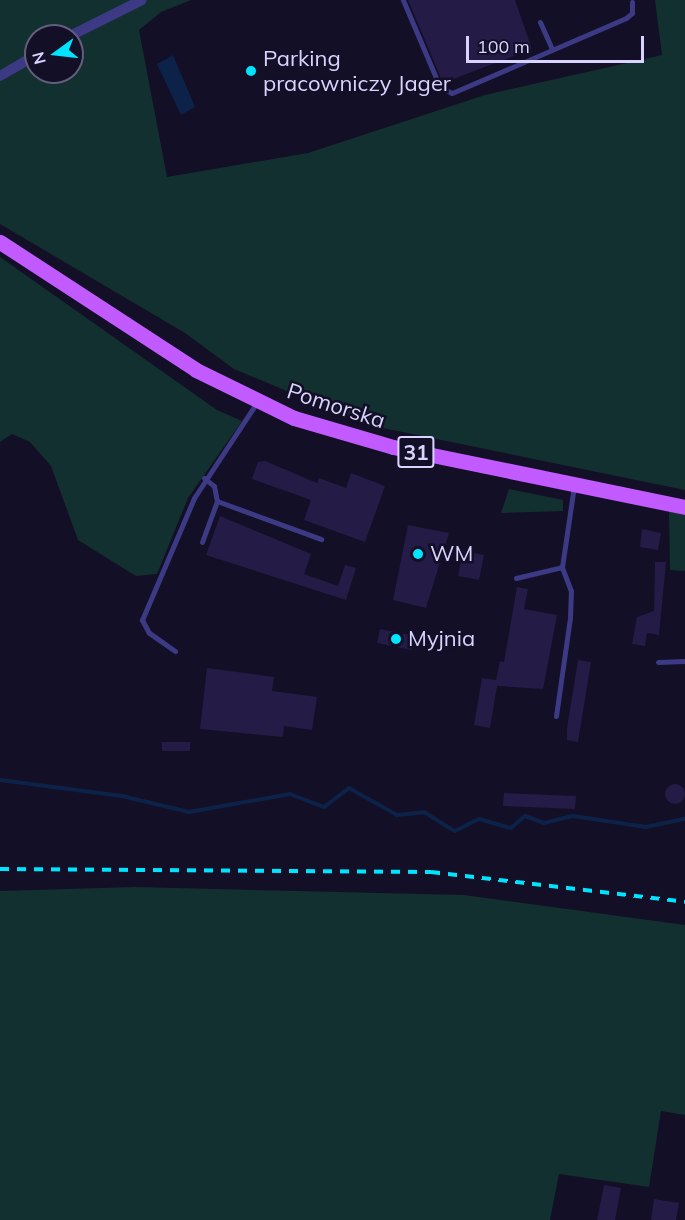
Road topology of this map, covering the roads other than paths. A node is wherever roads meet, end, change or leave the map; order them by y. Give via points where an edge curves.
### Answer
1 (142, 0) edge
2 (403, 0) edge
3 (632, 2) dead end
4 (540, 22) dead end
5 (84, 29) edge
6 (552, 50) junction
7 (24, 62) edge
8 (0, 76) edge
9 (0, 242) edge
10 (0, 249) edge
11 (28, 264) junction
12 (256, 402) junction
13 (204, 477) junction
14 (575, 484) junction
15 (217, 501) junction
16 (685, 507) edge
17 (321, 539) dead end
18 (202, 542) dead end
19 (562, 567) junction
20 (516, 578) dead end
21 (175, 651) dead end
22 (685, 661) edge
23 (658, 662) dead end
24 (556, 716) dead end

1 - 5 street
2 - 6 lane via 445,92
3 - 6 lane via 632,13 626,18
4 - 6 lane
7 - 8 street
9 - 11 main road, 31
10 - 11 main road, 31
11 - 12 main road, Pomorska / 31 via 162,350
12 - 13 lane
12 - 14 main road, Pomorska / 31 via 362,440
13 - 15 lane via 214,486
13 - 21 lane via 142,620 149,633
14 - 16 main road, Pomorska / 31
14 - 19 lane
15 - 17 lane
15 - 18 lane
19 - 20 lane
19 - 24 lane via 570,609
22 - 23 lane

